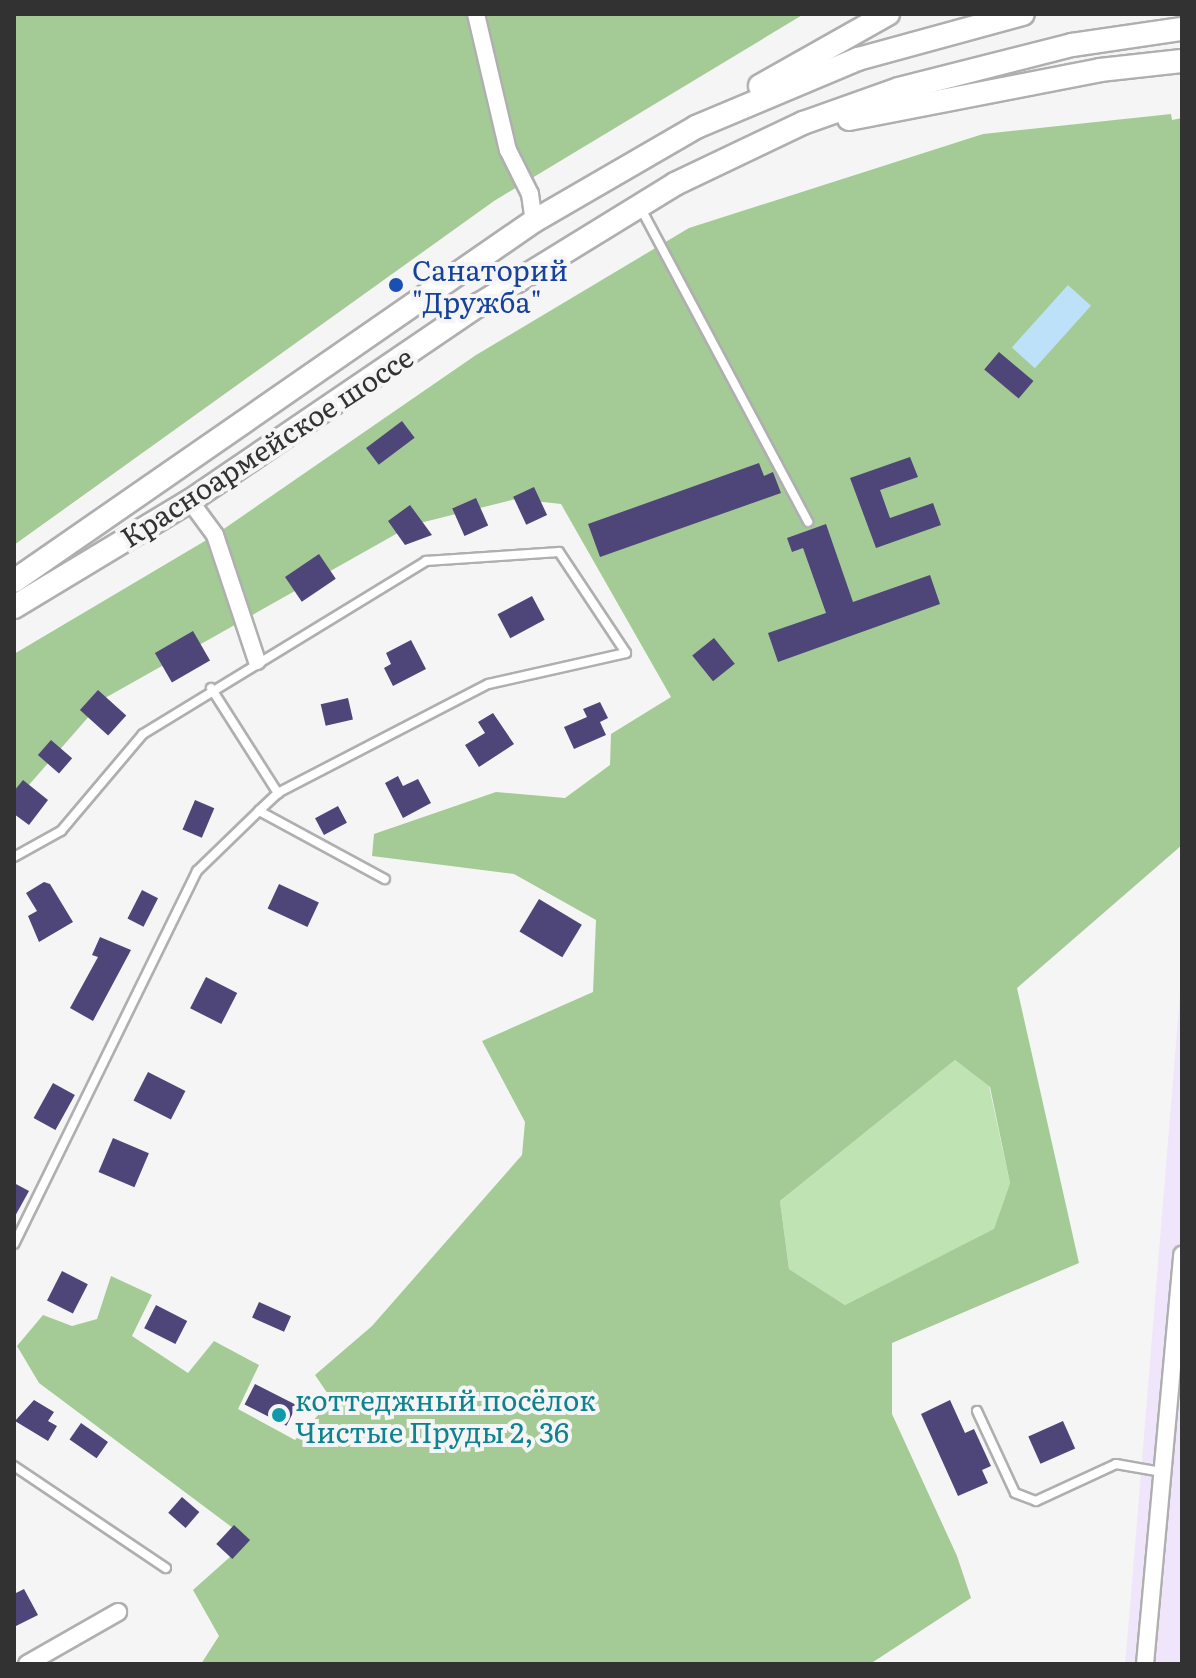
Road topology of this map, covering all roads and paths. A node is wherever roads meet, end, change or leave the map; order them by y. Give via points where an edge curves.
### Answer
1 (476, 14) edge
2 (888, 14) edge
3 (1023, 14) edge
4 (1182, 29) edge
5 (1182, 61) edge
6 (696, 127) junction
7 (730, 157) junction
8 (638, 203) junction
9 (534, 221) junction
10 (190, 501) junction
11 (808, 522) dead end
12 (14, 581) edge
13 (14, 607) edge
14 (257, 661) junction
15 (211, 688) junction
16 (278, 793) junction
17 (259, 811) junction
18 (14, 857) edge
19 (385, 879) dead end
20 (14, 1244) edge
21 (1182, 1255) edge
22 (977, 1411) dead end
23 (14, 1466) edge
24 (1162, 1472) junction
25 (166, 1568) dead end
26 (118, 1612) dead end
27 (27, 1664) edge
28 (1145, 1664) edge

1 - 9 street via 508,150 530,194
2 - 6 main road
3 - 6 main road, Красноармейское шоссе via 858,59
4 - 7 main road, Красноармейское шоссе via 984,64 816,118
5 - 7 main road via 960,95 851,119
6 - 9 main road, Красноармейское шоссе
7 - 8 main road, Красноармейское шоссе
8 - 10 main road, Красноармейское шоссе
8 - 11 lane
9 - 12 main road, Красноармейское шоссе
10 - 13 main road, Красноармейское шоссе
10 - 14 street via 215,535
14 - 15 lane
14 - 16 lane via 426,561 559,552 626,653 488,684
15 - 16 lane
15 - 18 lane via 143,734 61,831
16 - 17 lane
17 - 19 lane
17 - 20 lane via 197,871
21 - 24 street
22 - 24 lane via 1015,1493 1036,1501 1116,1464
23 - 25 lane
24 - 28 street
26 - 27 street

